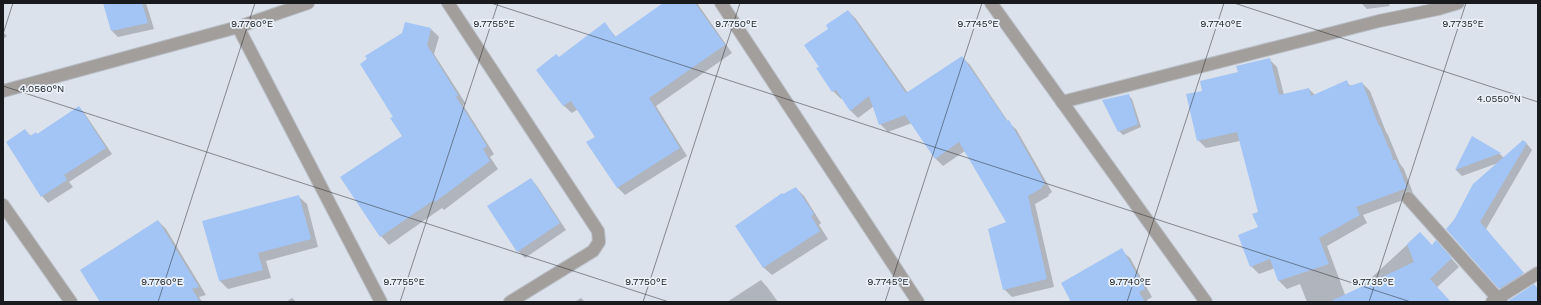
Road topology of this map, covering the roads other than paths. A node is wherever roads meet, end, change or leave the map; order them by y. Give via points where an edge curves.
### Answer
1 (308, 3) edge
2 (448, 3) edge
3 (721, 3) edge
4 (991, 3) edge
5 (1458, 3) edge
6 (238, 27) junction
7 (3, 91) edge
8 (1062, 102) junction
9 (1408, 198) dead end
10 (3, 205) edge
11 (1538, 273) edge
12 (1497, 301) edge
13 (71, 302) edge
14 (381, 302) edge
15 (510, 302) edge
16 (918, 302) edge
17 (1206, 302) edge

1 - 6 street
2 - 15 street via 598,231 599,242 593,251
3 - 16 street
4 - 8 street
5 - 8 street
6 - 7 street
6 - 14 street
8 - 17 street
9 - 12 street
10 - 13 street
11 - 12 street

